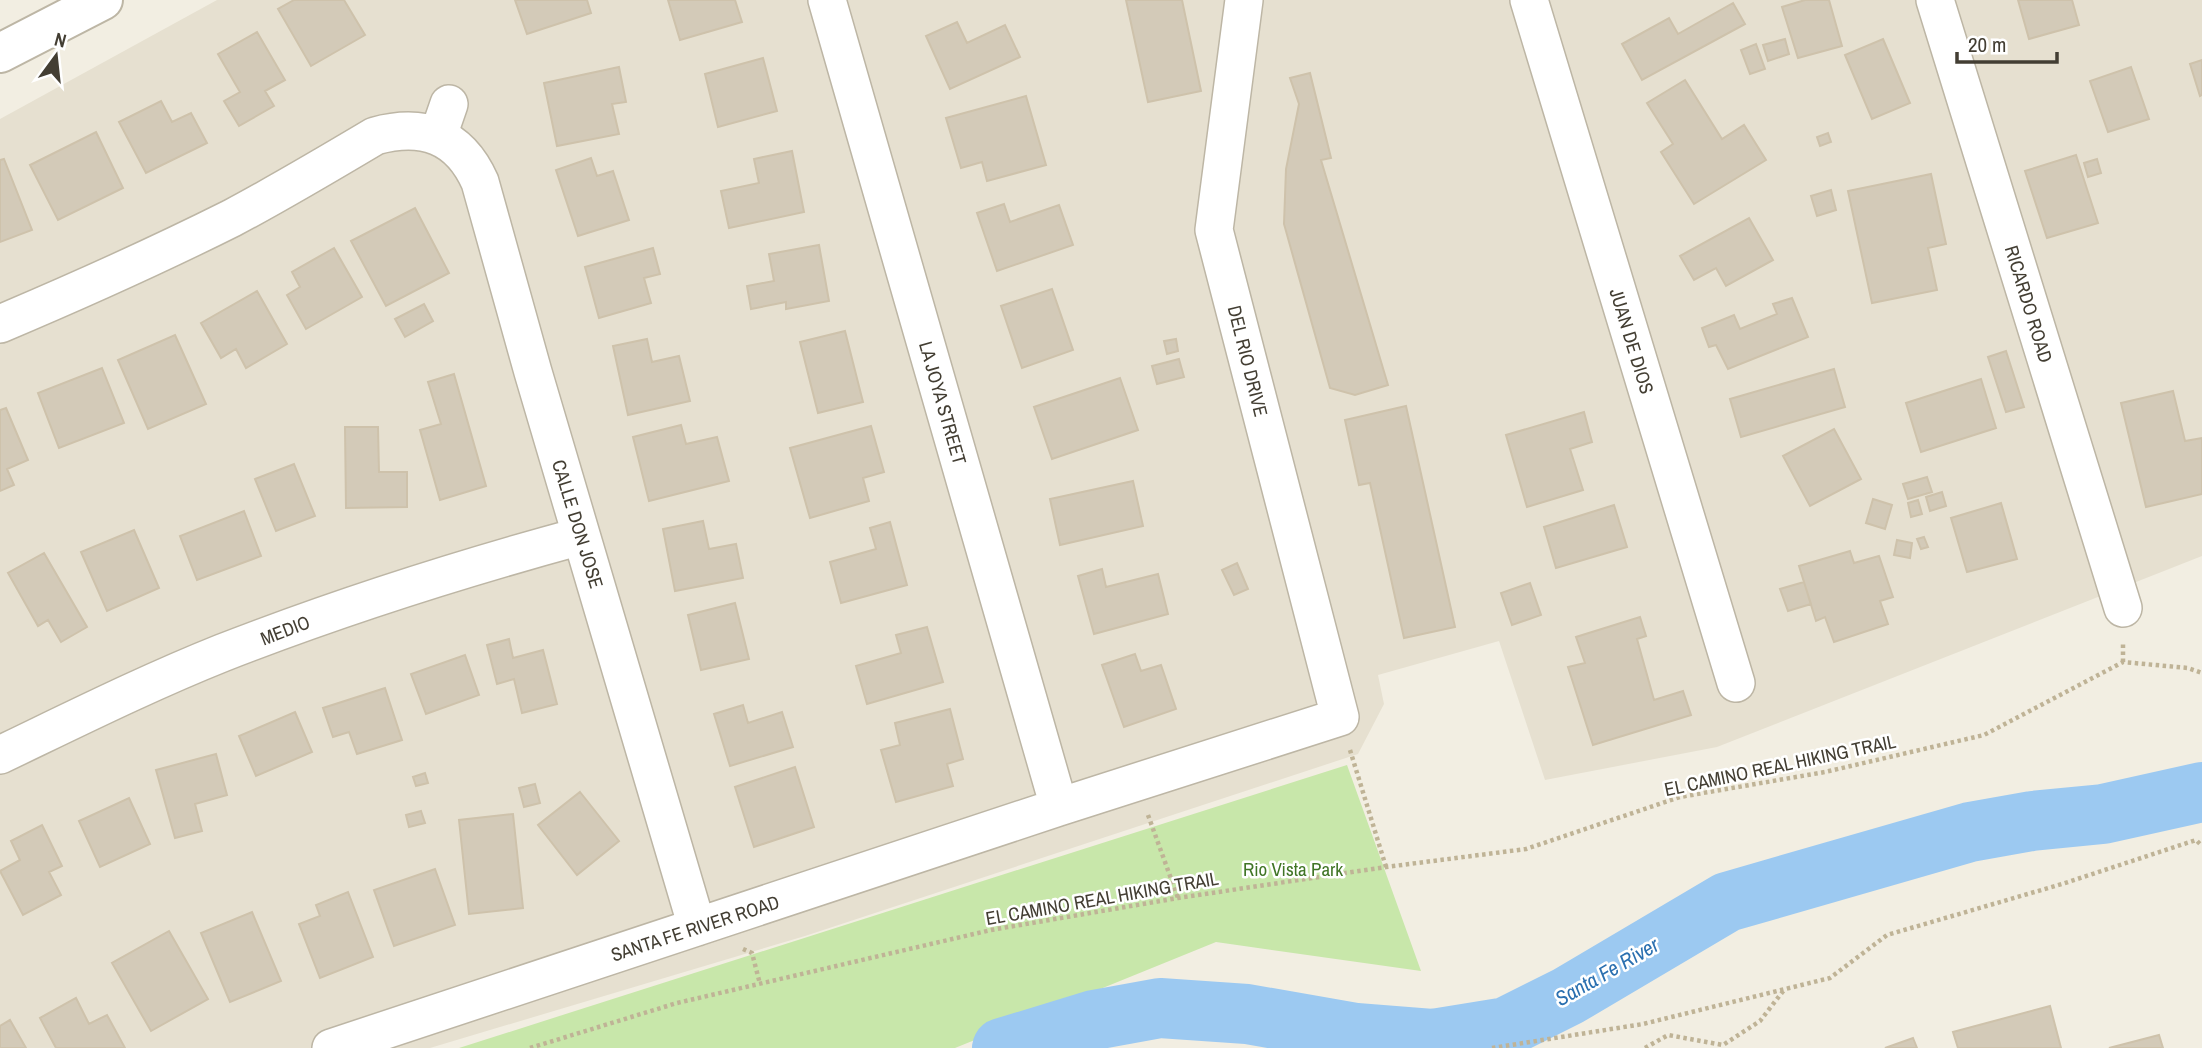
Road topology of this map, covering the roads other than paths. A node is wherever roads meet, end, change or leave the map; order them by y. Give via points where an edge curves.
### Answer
1 (103, 0) edge
2 (827, 0) edge
3 (1244, 0) edge
4 (1529, 0) edge
5 (1935, 0) edge
6 (0, 53) edge
7 (0, 324) edge
8 (582, 536) junction
9 (2123, 608) dead end
10 (1736, 683) dead end
11 (1340, 717) joint
12 (0, 755) edge
13 (1059, 807) junction
14 (697, 927) junction
15 (331, 1048) edge

1 - 6 street
2 - 13 street, LA JOYA STREET
3 - 11 street, DEL RIO DRIVE via 1214,230
4 - 10 street, JUAN DE DIOS
5 - 9 street, RICARDO ROAD
7 - 8 street, CALLE DON JOSE via 187,240 375,136 392,131 424,132 444,120 452,144 465,155 480,181
8 - 12 street, MEDIO via 431,579 277,632 150,684
8 - 14 street, CALLE DON JOSE
11 - 13 street, SANTA FE RIVER ROAD
13 - 14 street, SANTA FE RIVER ROAD
14 - 15 street, SANTA FE RIVER ROAD

